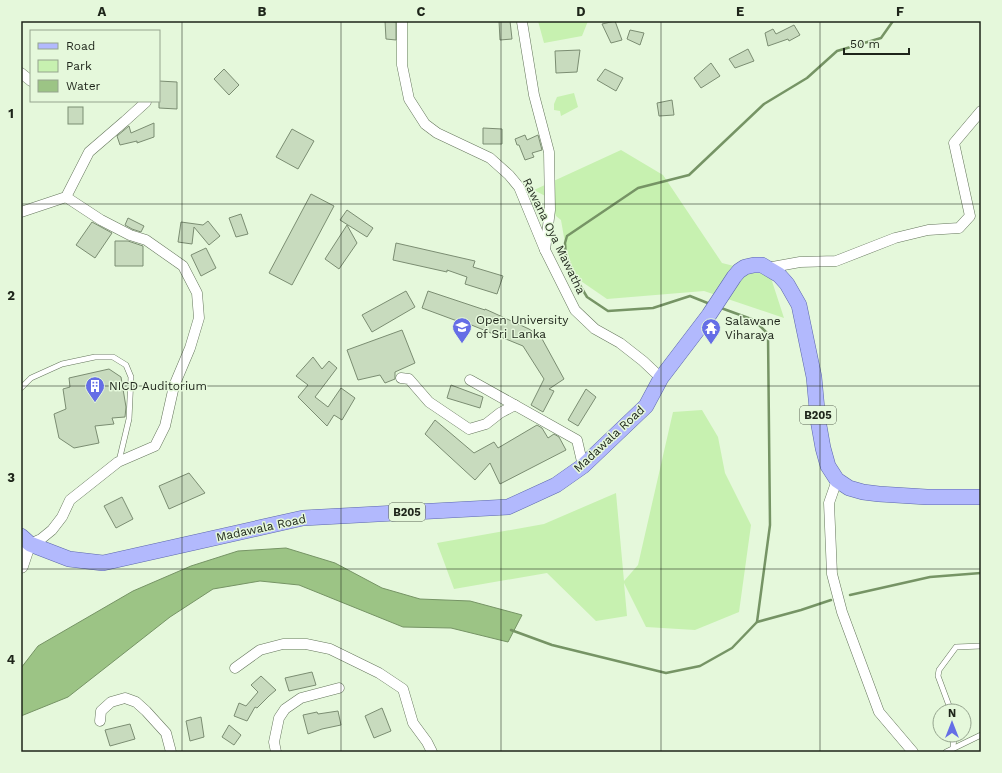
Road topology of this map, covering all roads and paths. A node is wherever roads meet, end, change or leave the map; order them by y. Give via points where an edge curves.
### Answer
1 (402, 21) edge
2 (522, 22) edge
3 (21, 73) edge
4 (30, 80) edge
5 (146, 102) edge
6 (981, 111) edge
7 (66, 197) junction
8 (21, 212) edge
9 (545, 250) junction
10 (768, 268) junction
11 (401, 378) dead end
12 (661, 378) junction
13 (470, 380) dead end
14 (21, 388) edge
15 (515, 405) junction
16 (118, 462) junction
17 (583, 466) junction
18 (837, 480) junction
19 (981, 497) edge
20 (26, 540) edge
21 (21, 566) edge
22 (981, 646) edge
23 (235, 668) dead end
24 (339, 688) dead end
25 (948, 703) edge
26 (100, 722) dead end
27 (981, 734) edge
28 (953, 743) edge
29 (953, 748) junction
30 (171, 752) edge
31 (276, 752) edge
32 (432, 752) edge
33 (913, 752) edge
34 (946, 752) edge

1 - 9 street, Rawana Oya Mawatha via 402,65 409,99 425,124 437,133 490,158 509,175 518,187
2 - 9 street via 534,95 550,152 550,210
3 - 4 street
5 - 7 street via 89,152
6 - 10 street via 954,143 970,216 959,228 928,230 895,238 836,261 800,262
7 - 8 street
7 - 16 street via 101,220 146,240 183,266 197,293 199,318 174,386 165,426 155,446
9 - 12 street, Rawana Oya Mawatha via 575,310 594,329 620,343
10 - 12 main road, Madawala Road / B205 via 754,265 739,271 710,315
10 - 18 main road, B205 via 787,284 799,305 814,377 823,448 828,466
11 - 15 street via 409,379 429,402 469,429 486,424
12 - 17 main road, Madawala Road / B205 via 646,406
13 - 15 street
14 - 16 lane via 31,378 62,364 95,357 113,357 126,365 131,377 129,419
15 - 17 street via 577,440
16 - 20 street via 70,500 52,530 41,539
17 - 20 main road, Madawala Road / B205 via 556,485 508,507 303,518 103,563 69,559
18 - 19 main road via 849,488 879,494
18 - 33 street via 829,503 832,574 842,612 879,712
20 - 21 main road via 26,551
22 - 25 lane via 956,647 939,670 938,676
23 - 32 street via 260,650 283,644 306,644 330,649 378,673 403,689 413,723
24 - 31 street via 301,698 284,709 279,718 274,742
26 - 30 street via 101,712 111,702 125,698 136,702 166,733
27 - 29 lane
28 - 29 lane
29 - 34 lane

